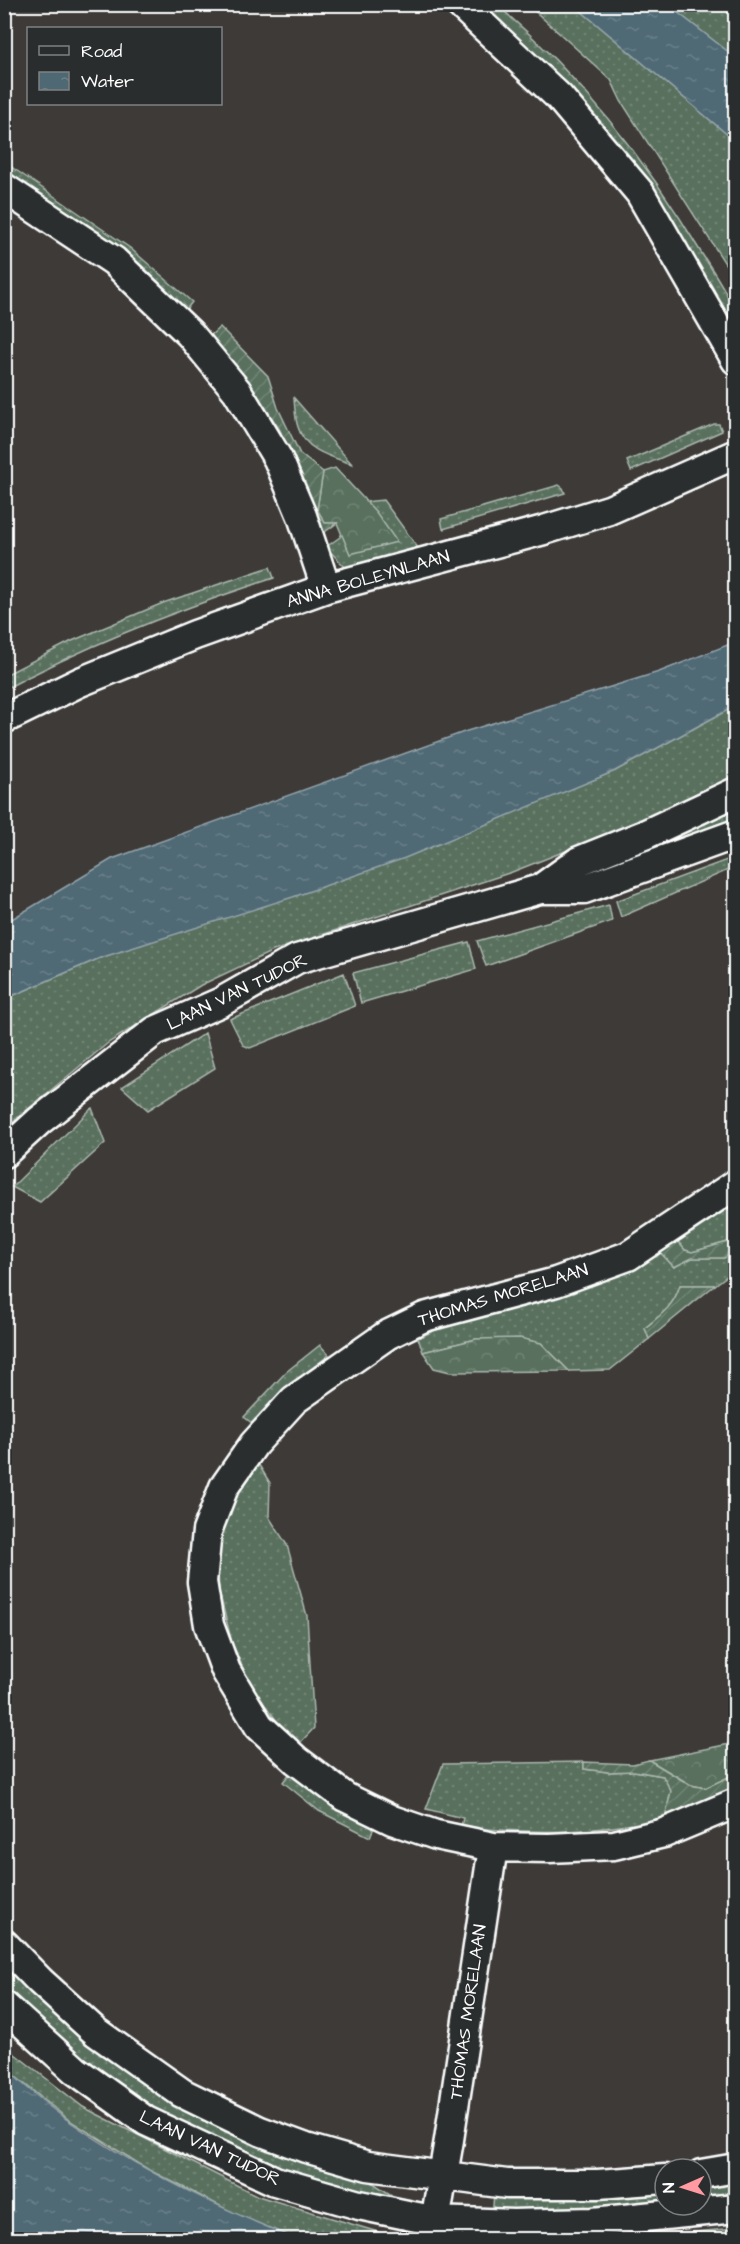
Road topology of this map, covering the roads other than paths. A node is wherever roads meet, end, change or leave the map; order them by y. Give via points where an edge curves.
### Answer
1 (460, 4) edge
2 (4, 188) edge
3 (735, 360) edge
4 (735, 454) edge
5 (326, 588) junction
6 (4, 719) edge
7 (735, 792) edge
8 (735, 834) edge
9 (540, 889) junction
10 (4, 1153) edge
11 (735, 1184) edge
12 (735, 1803) edge
13 (493, 1847) junction
14 (4, 1944) edge
15 (4, 2006) edge
16 (735, 2168) edge
17 (713, 2172) edge
18 (444, 2177) junction
19 (653, 2181) edge
20 (735, 2208) edge
21 (434, 2230) edge

1 - 3 street via 559,97 640,193
2 - 5 street via 114,261 190,334 230,383 278,459
4 - 5 street, ANNA BOLEYNLAAN via 609,510
5 - 6 street, ANNA BOLEYNLAAN via 90,678
7 - 9 street, LAAN VAN TUDOR via 579,861
8 - 9 street, LAAN VAN TUDOR via 585,889
9 - 10 street, LAAN VAN TUDOR via 297,959 221,1002 155,1031
11 - 13 street, THOMAS MORELAAN via 628,1256 556,1282 424,1317 387,1335 294,1400 254,1444 224,1487 207,1531 202,1582 209,1625 226,1671 259,1726 345,1797 414,1828
12 - 13 street, THOMAS MORELAAN via 664,1833 614,1845
13 - 18 street, THOMAS MORELAAN
14 - 18 street, LAAN VAN TUDOR via 96,2032 182,2093 260,2131 306,2148 368,2166
15 - 21 street, LAAN VAN TUDOR via 75,2070 146,2121 275,2181
16 - 17 street
18 - 19 street, LAAN VAN TUDOR via 507,2184
18 - 21 street, THOMAS MORELAAN
20 - 21 street, LAAN VAN TUDOR via 593,2222

